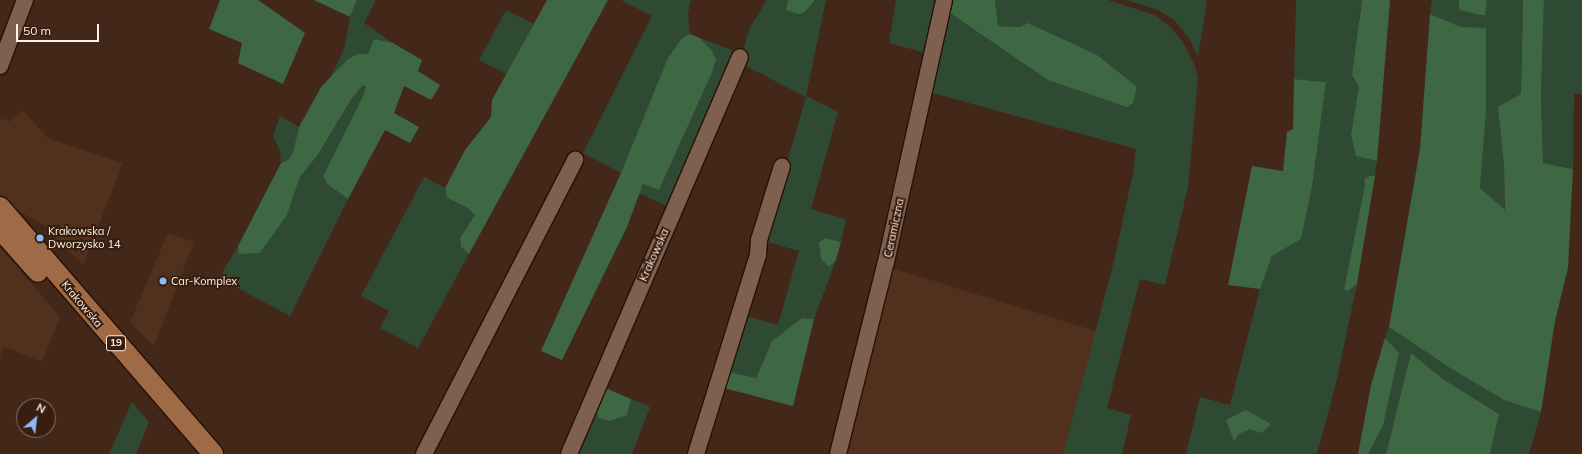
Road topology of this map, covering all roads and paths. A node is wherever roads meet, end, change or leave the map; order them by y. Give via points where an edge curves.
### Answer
1 (25, 0) edge
2 (944, 0) edge
3 (740, 57) dead end
4 (0, 66) edge
5 (575, 160) dead end
6 (782, 166) dead end
7 (0, 207) edge
8 (0, 229) edge
9 (197, 454) edge
10 (213, 454) edge
11 (424, 454) edge
12 (569, 454) edge
13 (696, 454) edge
14 (838, 454) edge

1 - 4 street
2 - 14 street, Ceramiczna via 886,262
3 - 12 street, Krakowska
5 - 11 street
6 - 13 street via 759,240 758,255
7 - 10 main road, Krakowska / 19
8 - 9 main road, Krakowska / 19

